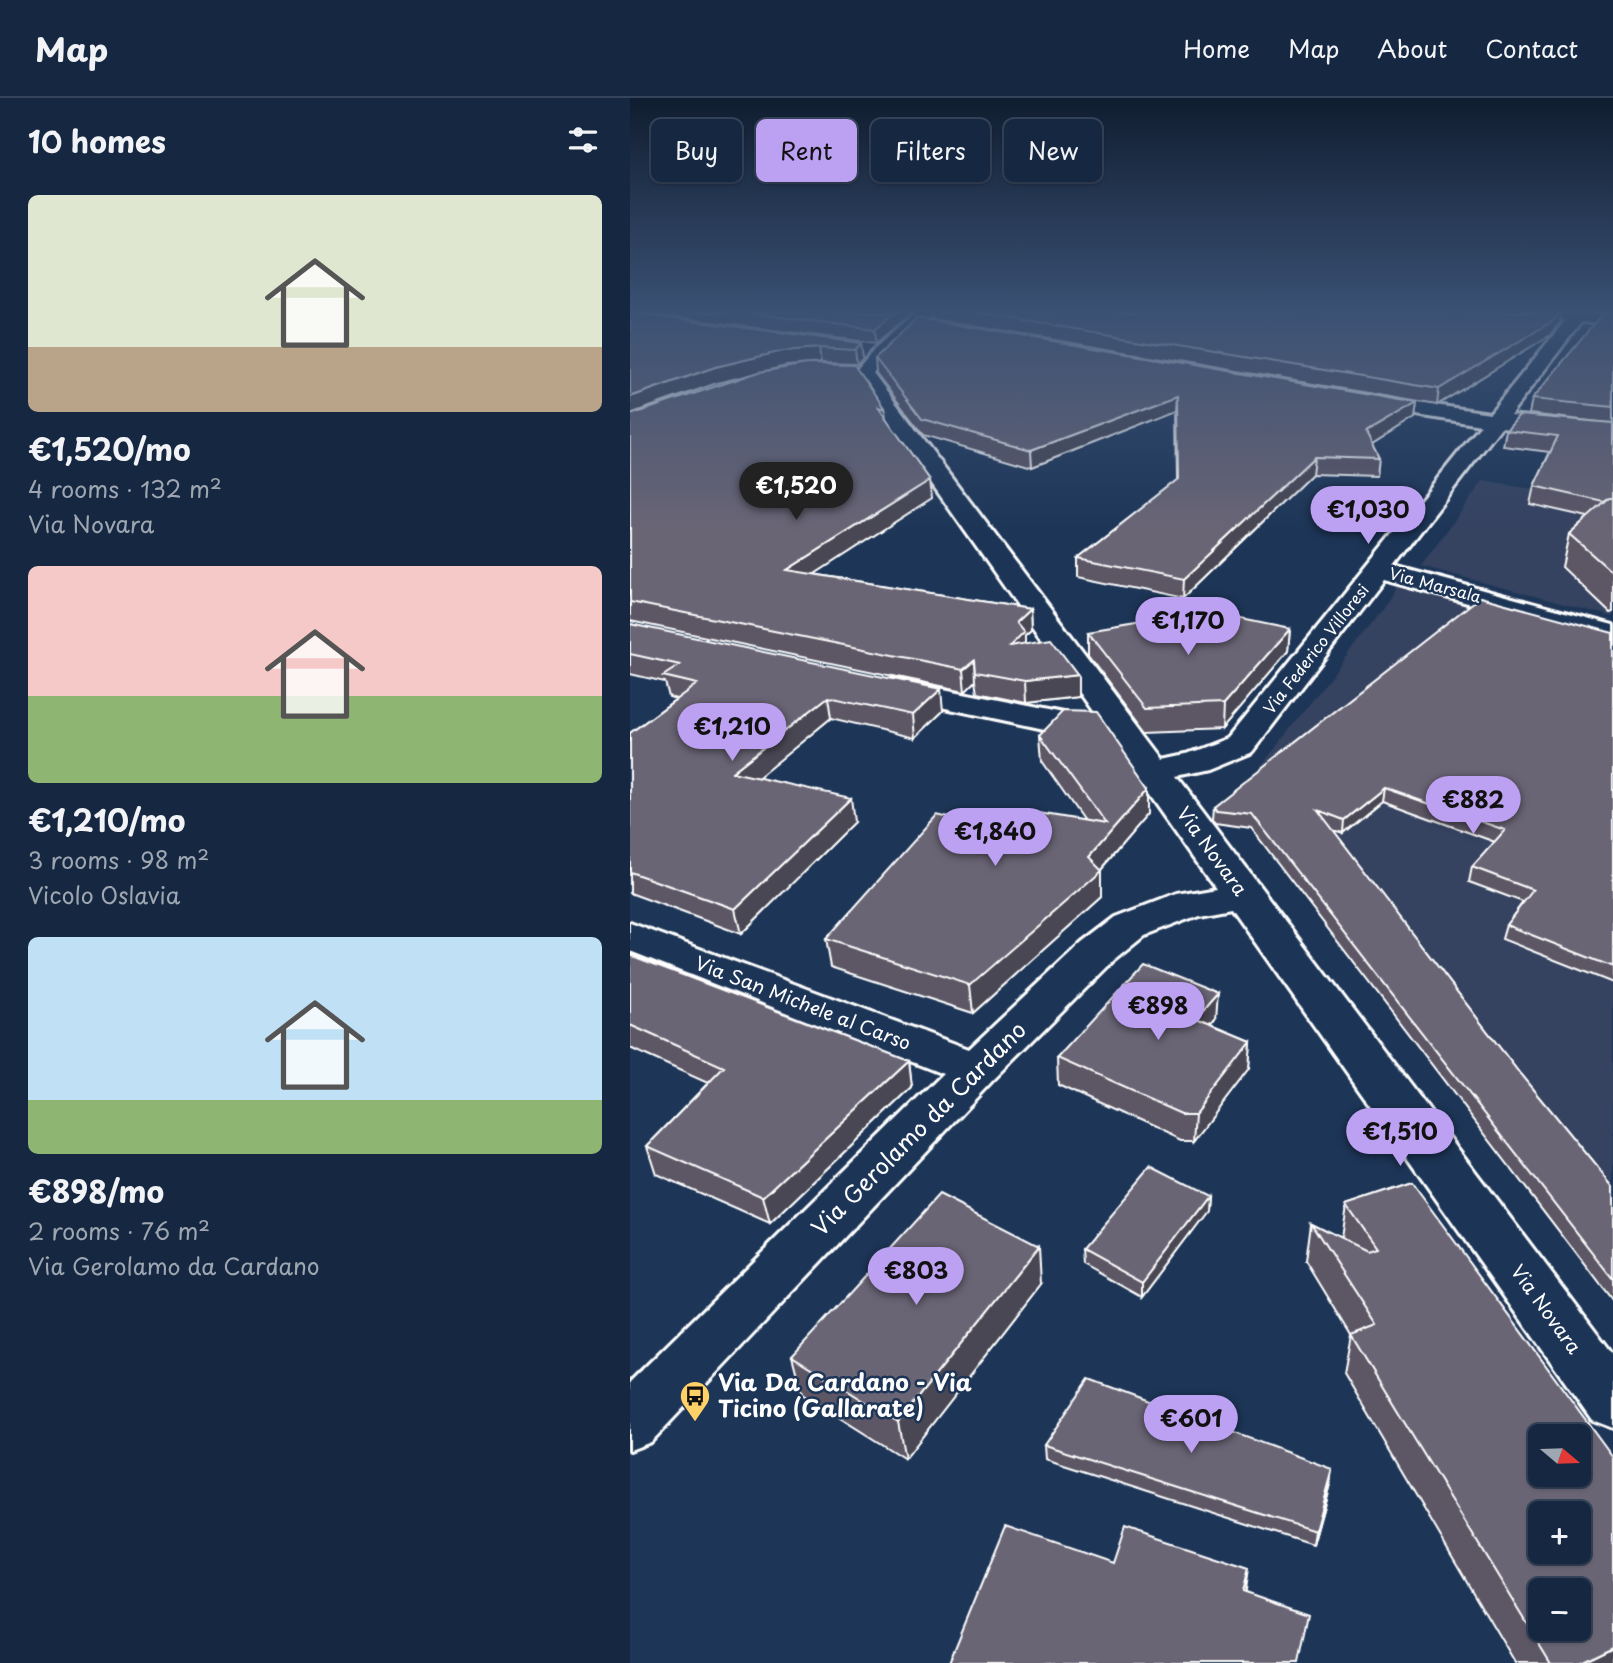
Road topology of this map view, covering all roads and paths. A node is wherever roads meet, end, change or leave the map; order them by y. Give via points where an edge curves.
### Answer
1 (878, 385) edge
2 (1523, 385) edge
3 (1349, 399) edge
4 (1495, 420) junction
5 (1613, 432) edge
6 (1379, 570) junction
7 (1613, 634) edge
8 (862, 682) edge
9 (1118, 723) junction
10 (1154, 771) junction
11 (1243, 894) junction
12 (630, 936) edge
13 (976, 1069) junction
14 (1613, 1401) edge
15 (630, 1422) edge

1 - 9 street, Via Novara
2 - 4 street, Via Federico Villoresi
3 - 4 street
4 - 5 street
4 - 6 street, Via Federico Villoresi
6 - 7 street, Via Marsala
6 - 10 street, Via Federico Villoresi via 1240,745 1196,763
8 - 9 street via 1068,724
9 - 10 street, Via Novara
10 - 11 street, Via Novara
11 - 13 street, Via Gerolamo da Cardano via 1190,903 1130,926
11 - 14 street, Via Novara
12 - 13 street, Via San Michele al Carso
13 - 15 street, Via Gerolamo da Cardano

